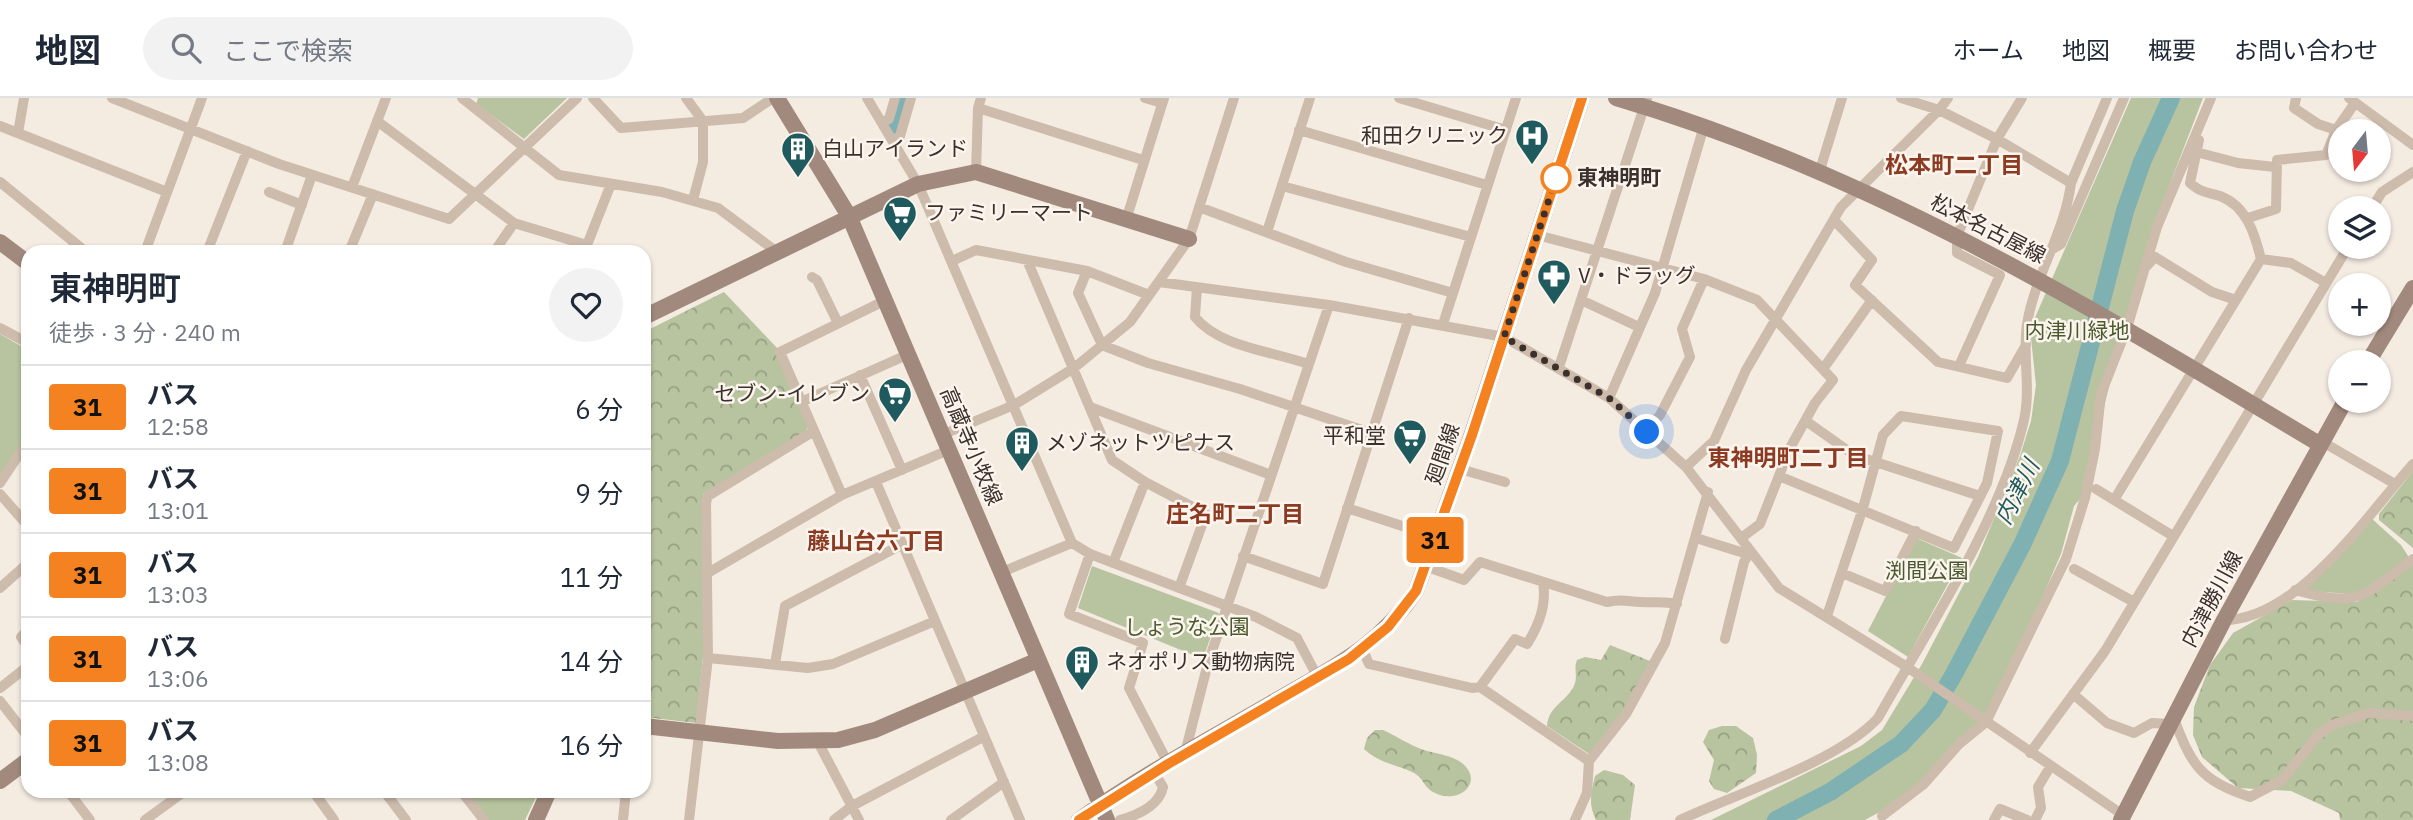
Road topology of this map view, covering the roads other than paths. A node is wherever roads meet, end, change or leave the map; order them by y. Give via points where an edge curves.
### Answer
1 (24, 98) edge
2 (112, 98) edge
3 (202, 98) edge
4 (386, 98) edge
5 (577, 98) edge
6 (593, 98) edge
7 (685, 98) edge
8 (775, 98) edge
9 (867, 98) edge
10 (895, 98) edge
11 (911, 98) edge
12 (1145, 98) edge
13 (1234, 98) edge
14 (1310, 98) edge
15 (1399, 98) edge
16 (1516, 98) edge
17 (1582, 98) edge
18 (1616, 98) edge
19 (1842, 98) edge
20 (1900, 98) edge
21 (1948, 98) edge
22 (2022, 98) edge
23 (2107, 98) edge
24 (2124, 98) edge
25 (2211, 98) edge
26 (2296, 98) edge
27 (467, 99) edge
28 (2351, 99) edge
29 (1163, 101) edge
30 (1646, 102) edge
31 (979, 103) edge
32 (1939, 110) junction
33 (2205, 113) junction
34 (2341, 119) edge
35 (377, 121) junction
36 (703, 121) junction
37 (883, 122) junction
38 (0, 126) edge
39 (1704, 126) junction
40 (2328, 126) edge
41 (192, 130) junction
42 (1300, 130) junction
43 (1506, 130) junction
44 (18, 133) junction
45 (1997, 139) junction
46 (894, 140) junction
47 (2412, 143) edge
48 (525, 147) junction
49 (2328, 150) edge
50 (247, 151) junction
51 (2196, 152) junction
52 (1143, 160) junction
53 (2275, 167) junction
54 (1820, 170) junction
55 (976, 172) junction
56 (2413, 172) edge
57 (313, 175) junction
58 (0, 182) edge
59 (2071, 183) junction
60 (611, 184) junction
61 (918, 184) junction
62 (1487, 185) junction
63 (1282, 186) junction
64 (352, 187) junction
65 (1858, 188) junction
66 (167, 192) junction
67 (373, 194) junction
68 (476, 194) junction
69 (2380, 196) edge
70 (274, 198) dead end
71 (693, 200) junction
72 (302, 205) junction
73 (1199, 207) junction
74 (849, 216) junction
75 (2248, 218) junction
76 (1126, 220) junction
77 (1834, 220) junction
78 (514, 223) junction
79 (1267, 232) junction
80 (1537, 235) junction
81 (1957, 236) junction
82 (1471, 237) junction
83 (1189, 239) junction
84 (0, 242) edge
85 (77, 245) edge
86 (148, 245) edge
87 (210, 245) edge
88 (288, 245) edge
89 (354, 245) edge
90 (499, 245) edge
91 (2051, 250) junction
92 (1598, 251) junction
93 (777, 252) junction
94 (21, 258) edge
95 (2261, 259) junction
96 (2341, 259) edge
97 (1027, 260) junction
98 (952, 261) junction
99 (1661, 268) junction
100 (2143, 268) junction
101 (1087, 271) junction
102 (812, 277) dead end
103 (1704, 279) junction
104 (1158, 282) junction
105 (2045, 282) junction
106 (2326, 283) junction
107 (1197, 287) junction
108 (2413, 288) edge
109 (1453, 293) junction
110 (1149, 295) junction
111 (886, 300) junction
112 (1581, 300) junction
113 (1872, 300) junction
114 (2236, 300) junction
115 (1329, 305) junction
116 (651, 314) edge
117 (1409, 318) junction
118 (1774, 320) junction
119 (838, 323) junction
120 (1443, 324) junction
121 (1639, 327) junction
122 (2125, 327) junction
123 (0, 328) edge
124 (1504, 337) junction
125 (21, 340) edge
126 (1102, 345) junction
127 (2026, 345) junction
128 (2375, 350) edge
129 (909, 354) junction
130 (1308, 364) junction
131 (1959, 366) junction
132 (1559, 367) junction
133 (1074, 368) junction
134 (1823, 369) junction
135 (2194, 369) junction
136 (860, 375) junction
137 (1609, 398) junction
138 (801, 402) junction
139 (2252, 404) junction
140 (1014, 405) junction
141 (1090, 407) junction
142 (1293, 408) junction
143 (2338, 413) edge
144 (1806, 421) junction
145 (814, 431) junction
146 (1647, 432) junction
147 (944, 433) junction
148 (1371, 433) junction
149 (2320, 442) junction
150 (951, 449) junction
151 (21, 452) edge
152 (1875, 462) junction
153 (2413, 464) edge
154 (1686, 467) junction
155 (1460, 469) junction
156 (902, 470) junction
157 (1271, 475) junction
158 (1779, 476) junction
159 (876, 482) junction
160 (1144, 482) junction
161 (1504, 482) dead end
162 (0, 483) edge
163 (2395, 484) junction
164 (2096, 489) dead end
165 (1708, 492) junction
166 (0, 494) edge
167 (842, 495) junction
168 (1980, 496) junction
169 (2114, 500) junction
170 (1347, 508) junction
171 (1863, 508) junction
172 (21, 518) edge
173 (1916, 531) junction
174 (2173, 536) junction
175 (1436, 537) junction
176 (1696, 538) junction
177 (1741, 538) junction
178 (1072, 543) junction
179 (901, 545) junction
180 (1749, 553) junction
181 (1090, 554) junction
182 (1243, 556) junction
183 (2413, 559) edge
184 (1113, 563) junction
185 (1425, 566) junction
186 (2074, 569) dead end
187 (21, 570) edge
188 (1002, 572) junction
189 (1842, 573) junction
190 (706, 574) junction
191 (1543, 583) junction
192 (1179, 587) junction
193 (0, 589) edge
194 (2295, 590) junction
195 (2134, 602) junction
196 (1678, 604) junction
197 (1227, 606) junction
198 (1827, 616) junction
199 (2224, 620) junction
200 (935, 621) junction
201 (1725, 639) dead end
202 (1363, 650) junction
203 (708, 658) junction
204 (1038, 660) junction
205 (775, 664) junction
206 (1907, 667) junction
207 (21, 672) edge
208 (1317, 676) junction
209 (1480, 687) junction
210 (0, 688) edge
211 (964, 691) junction
212 (2073, 694) junction
213 (0, 701) edge
214 (2413, 716) edge
215 (2171, 720) junction
216 (1985, 721) junction
217 (651, 727) edge
218 (21, 728) edge
219 (699, 732) junction
220 (983, 737) junction
221 (818, 742) junction
222 (1185, 753) junction
223 (2030, 753) junction
224 (1589, 761) junction
225 (21, 765) edge
226 (2050, 767) junction
227 (1161, 768) junction
228 (0, 781) edge
229 (1004, 782) junction
230 (74, 798) edge
231 (175, 798) edge
232 (320, 798) edge
233 (389, 798) edge
234 (467, 798) edge
235 (546, 798) edge
236 (625, 798) edge
237 (1100, 804) junction
238 (852, 806) junction
239 (2122, 818) edge
240 (1880, 819) edge
241 (90, 820) edge
242 (145, 820) edge
243 (334, 820) edge
244 (406, 820) edge
245 (484, 820) edge
246 (536, 820) edge
247 (623, 820) edge
248 (689, 820) edge
249 (834, 820) edge
250 (859, 820) edge
251 (951, 820) edge
252 (1020, 820) edge
253 (1079, 820) edge
254 (1107, 820) edge
255 (1120, 820) edge
256 (1575, 820) edge
257 (1681, 820) edge
258 (1994, 820) edge
259 (2027, 820) edge
260 (2035, 820) edge

1 - 44 street
2 - 41 street
3 - 41 street
4 - 35 street
5 - 48 street
6 - 36 street via 621,128
7 - 36 street
8 - 36 street via 743,118
8 - 74 main road, 高蔵寺小牧線
9 - 37 street
10 - 37 street via 889,119
11 - 46 street via 900,136
12 - 29 street
13 - 73 street
14 - 42 street
15 - 43 street
16 - 43 street
17 - 80 main road, 廻間線
18 - 30 main road, 松本名古屋線
19 - 54 street
20 - 32 street
21 - 32 street
22 - 45 street
23 - 59 street
24 - 91 street via 2061,244
25 - 33 street
26 - 40 street via 2294,108
27 - 48 street
28 - 34 street
28 - 47 street
29 - 52 street
30 - 39 main road, 松本名古屋線
30 - 92 street
31 - 52 street
31 - 55 street
32 - 45 street
32 - 65 street
33 - 51 street
33 - 100 street
35 - 64 street
35 - 68 street
36 - 71 street via 703,162
37 - 46 street
38 - 44 street
39 - 54 main road, 松本名古屋線
39 - 99 street
41 - 50 street
41 - 66 street
42 - 62 street
42 - 63 street
43 - 62 street
44 - 66 street
45 - 59 street
45 - 81 street
46 - 61 street
48 - 60 street via 559,175
48 - 68 street
49 - 53 street via 2326,155 2277,160
50 - 57 street
50 - 87 street
51 - 53 street
51 - 75 street via 2190,183 2202,194 2221,197
52 - 76 street
53 - 75 street via 2276,209
54 - 65 main road, 松本名古屋線
55 - 61 main road
55 - 76 main road
56 - 69 street
57 - 64 street
57 - 72 street
58 - 85 street
59 - 91 street
60 - 71 street
60 - 78 street via 587,245
61 - 74 main road
61 - 98 street
62 - 82 street
63 - 79 street
63 - 82 street
64 - 67 street
65 - 77 street
65 - 81 main road, 松本名古屋線
66 - 86 street
67 - 68 street via 449,219
67 - 89 street
68 - 78 street
70 - 72 street
71 - 93 street via 718,208
72 - 88 street
73 - 79 street
73 - 83 street
74 - 93 main road
74 - 111 main road, 高蔵寺小牧線
75 - 95 street
76 - 83 main road
77 - 113 street via 1872,260 1855,285
77 - 118 street
78 - 90 street
79 - 109 street via 1346,262
80 - 92 street
80 - 124 main road, 廻間線
81 - 105 main road, 松本名古屋線
81 - 131 street via 1957,253 2000,275
82 - 109 street
83 - 104 street
84 - 94 main road
91 - 105 street
92 - 99 street
92 - 112 street
93 - 116 main road
95 - 106 street via 2291,263
95 - 114 street
96 - 106 street
97 - 98 street via 975,250
97 - 101 street
97 - 133 street
98 - 140 street
99 - 103 street
99 - 121 street
100 - 114 street via 2155,257 2212,292
100 - 122 street
101 - 110 street
101 - 126 street via 1079,293
102 - 119 street
103 - 118 street via 1757,300
103 - 146 street via 1682,330 1690,357
104 - 107 street
104 - 110 street
105 - 122 main road, 松本名古屋線
105 - 127 street via 2027,324
106 - 139 street
107 - 115 street
107 - 130 street via 1195,317 1200,324 1235,345
108 - 128 main road
109 - 120 street
110 - 126 street via 1130,322
111 - 119 street
111 - 129 main road, 高蔵寺小牧線
112 - 121 street
112 - 132 street
113 - 131 street via 1938,362
113 - 134 street
114 - 135 street
115 - 117 street
115 - 130 street
117 - 120 street
117 - 148 street
118 - 134 street
118 - 154 street via 1713,441
119 - 138 street via 780,352
120 - 124 street
121 - 137 street
122 - 135 main road, 松本名古屋線
122 - 216 street via 2101,394 2085,498 2066,559
123 - 125 street
124 - 132 street
124 - 155 main road, 廻間線
126 - 133 street
126 - 142 street
127 - 131 street via 2007,378
127 - 206 street via 2029,384 2016,451 1978,537
129 - 136 street
129 - 147 main road, 高蔵寺小牧線
130 - 142 street
132 - 137 street
133 - 140 street
133 - 141 street
134 - 144 street via 1833,380
135 - 139 main road, 松本名古屋線
135 - 169 street
136 - 138 street
136 - 156 street
137 - 146 street
138 - 145 street
139 - 149 main road, 松本名古屋線
139 - 174 street
140 - 147 street
140 - 178 street
141 - 157 street
141 - 160 street via 1112,460
142 - 148 street
142 - 157 street
143 - 149 main road, 内津勝川線
144 - 152 street via 1854,455
144 - 158 street
145 - 167 street
145 - 190 street via 708,496
146 - 154 street
147 - 150 main road, 高蔵寺小牧線
148 - 170 street
149 - 163 street
149 - 199 main road, 内津勝川線
150 - 156 street
150 - 188 main road, 高蔵寺小牧線
151 - 162 street
152 - 168 street
152 - 168 street via 1883,435 1901,416 1998,431
152 - 171 street
153 - 163 street
154 - 165 street
155 - 161 street
155 - 175 main road, 廻間線
156 - 159 street
157 - 182 street
158 - 171 street
158 - 177 street via 1760,524
159 - 167 street
159 - 179 street
160 - 184 street
160 - 192 street via 1206,514
163 - 194 street via 2325,568
164 - 169 street
165 - 176 street
165 - 177 street
166 - 172 street
167 - 190 street
168 - 173 street via 1954,548
169 - 174 street
170 - 175 street
170 - 182 street via 1323,583
171 - 173 street
171 - 189 street
173 - 189 street via 1885,591
174 - 195 street
175 - 185 main road, 廻間線
176 - 180 street
176 - 196 street
177 - 180 street
178 - 181 street
178 - 188 street
179 - 200 street
179 - 205 street via 785,606
180 - 198 street via 1779,588
180 - 201 street
181 - 184 street
181 - 227 street via 1069,614 1143,643 1129,688
182 - 197 street
183 - 194 street via 2351,600
184 - 192 street
185 - 191 street via 1464,580 1480,562
185 - 202 main road, 廻間線 via 1403,610
186 - 195 street
187 - 193 street
188 - 204 main road, 高蔵寺小牧線
189 - 198 street
190 - 203 street
191 - 196 street via 1606,602 1625,598
191 - 209 street via 1541,621 1527,644 1515,639
192 - 197 street
194 - 199 street via 2242,620
195 - 212 street
196 - 224 street via 1650,672 1626,714
197 - 208 street via 1297,638
197 - 222 street
198 - 206 street
199 - 215 main road, 内津勝川線
200 - 205 street via 833,664 808,668
200 - 211 street
202 - 208 main road, 廻間線
202 - 209 street via 1369,664
203 - 205 street
203 - 219 street
204 - 211 main road
204 - 237 main road, 高蔵寺小牧線
206 - 216 street
206 - 257 street via 1878,718 1857,738
207 - 210 street
208 - 222 main road, 廻間線
209 - 224 street
211 - 220 street
211 - 221 main road via 875,730
212 - 215 street via 2107,723 2134,733
212 - 223 street
213 - 218 street
214 - 215 street via 2368,713 2332,725 2317,736 2283,780 2250,797 2224,788 2190,760
215 - 239 main road, 内津勝川線
216 - 223 street
216 - 240 street via 1906,800
217 - 219 main road
219 - 221 main road
219 - 248 street
220 - 229 street
220 - 238 street
221 - 238 street
222 - 227 main road, 廻間線
223 - 226 street
224 - 256 street via 1587,793
225 - 228 main road
226 - 239 street
226 - 260 street via 2038,787 2041,808
227 - 237 main road, 廻間線
227 - 255 street via 1162,793 1142,813
229 - 251 street
229 - 252 street
230 - 241 street
231 - 242 street
232 - 243 street
233 - 244 street
234 - 245 street
235 - 246 main road
236 - 247 street
237 - 253 main road, 廻間線
237 - 254 main road, 高蔵寺小牧線
238 - 249 street
238 - 250 street
258 - 259 street via 2000,809

